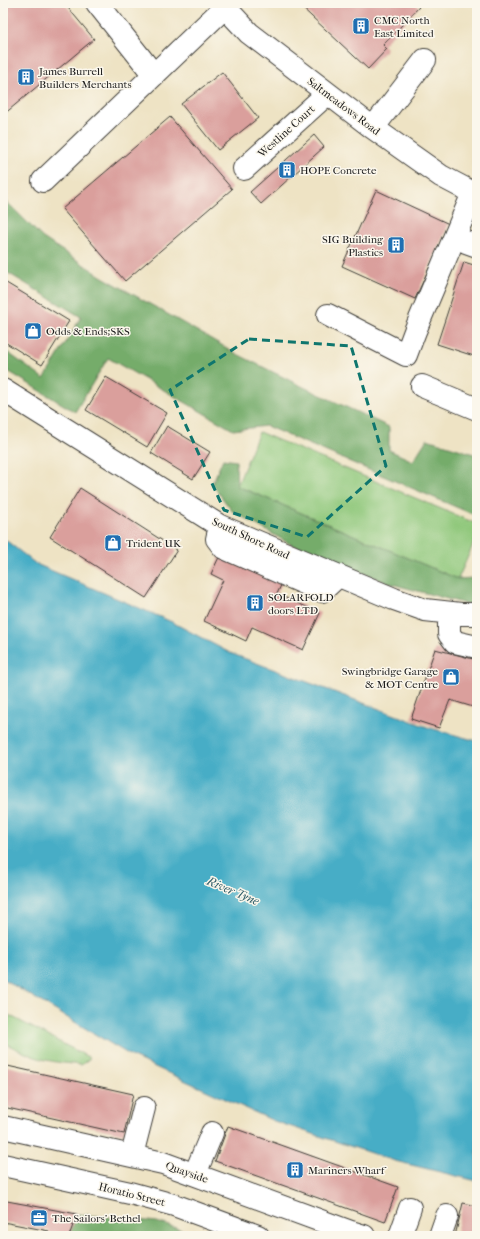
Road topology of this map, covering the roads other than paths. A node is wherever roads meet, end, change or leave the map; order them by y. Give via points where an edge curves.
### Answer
1 (97, 3) edge
2 (223, 5) edge
3 (425, 60) dead end
4 (154, 75) junction
5 (327, 94) junction
6 (373, 128) junction
7 (244, 169) dead end
8 (43, 181) dead end
9 (475, 194) edge
10 (328, 315) dead end
11 (422, 386) dead end
12 (3, 390) edge
13 (477, 409) edge
14 (449, 613) junction
15 (477, 614) edge
16 (477, 647) edge
17 (144, 1108) dead end
18 (3, 1127) edge
19 (212, 1133) dead end
20 (132, 1155) junction
21 (3, 1165) edge
22 (196, 1174) junction
23 (410, 1208) dead end
24 (258, 1236) edge
25 (364, 1236) edge
26 (400, 1236) edge

1 - 4 street
2 - 4 street
2 - 5 street, Saltmeadows Road via 249,33
3 - 6 street
4 - 8 street
5 - 6 street, Saltmeadows Road
5 - 7 street, Westline Court
6 - 9 street, Saltmeadows Road via 442,176
9 - 10 street via 406,355
11 - 13 street
12 - 14 street, South Shore Road via 220,526 394,600 426,610
14 - 15 street, South Shore Road
14 - 16 street via 449,634 455,642
17 - 20 street
18 - 20 street, Quayside
19 - 22 street
20 - 22 street, Quayside
21 - 24 street, Horatio Street via 174,1205
22 - 25 street, Quayside
23 - 26 street

